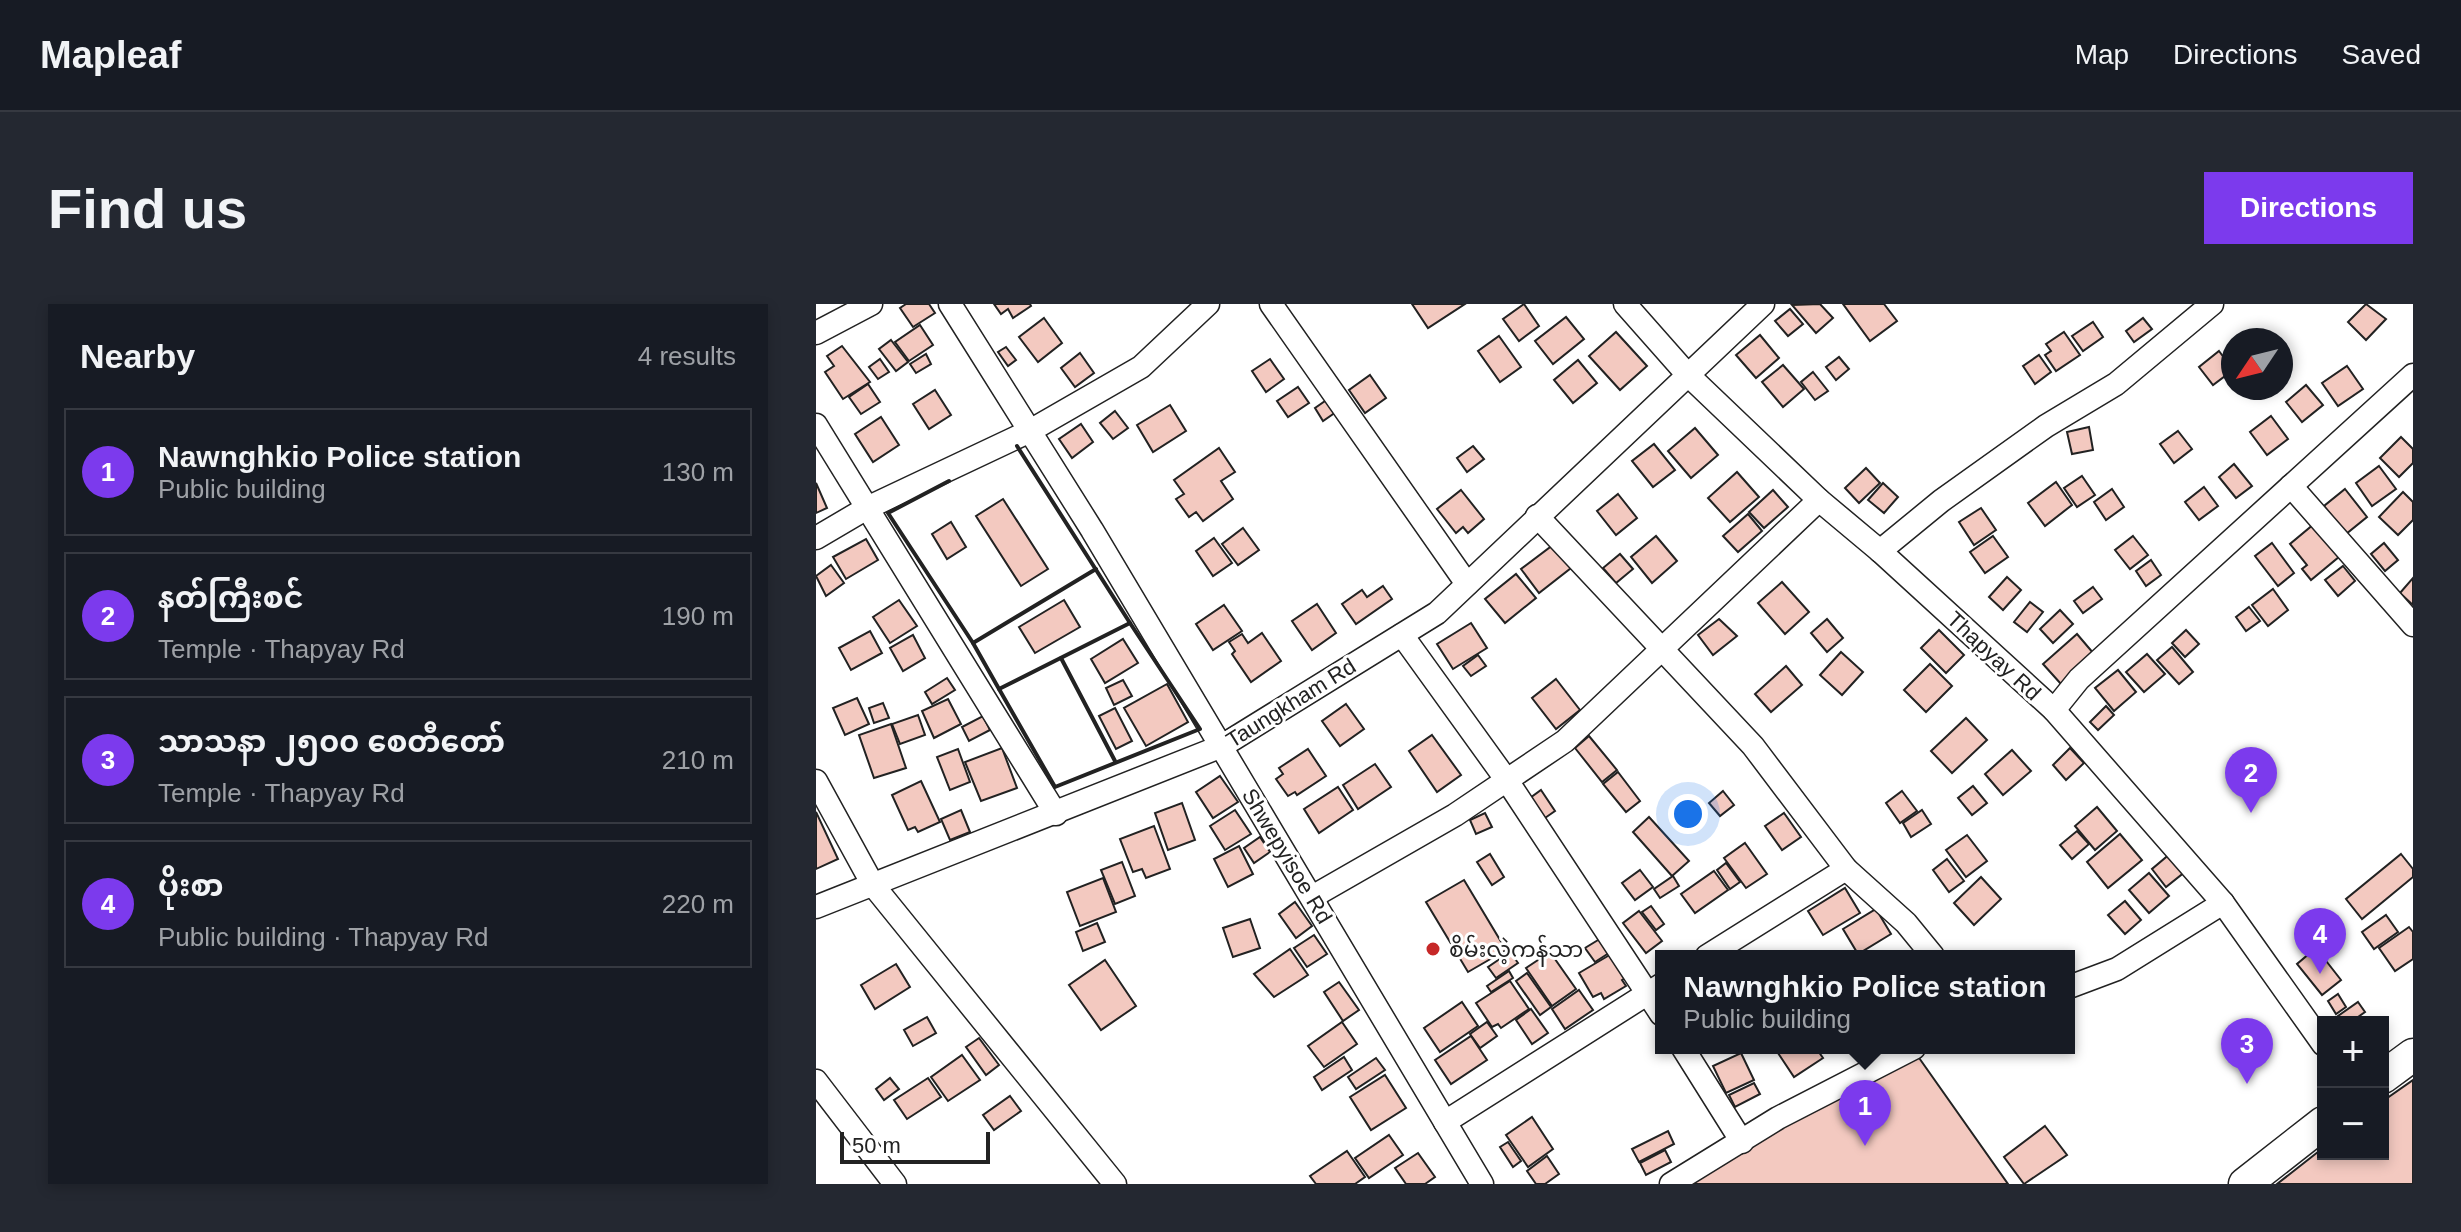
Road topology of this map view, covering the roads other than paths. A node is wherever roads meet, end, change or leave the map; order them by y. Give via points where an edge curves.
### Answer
1 (871, 304) edge
2 (950, 304) edge
3 (1208, 304) edge
4 (1271, 304) edge
5 (1625, 304) edge
6 (1763, 304) edge
7 (2212, 304) edge
8 (816, 333) edge
9 (1686, 373) junction
10 (2413, 375) edge
11 (816, 425) edge
12 (1028, 432) junction
13 (2291, 486) junction
14 (1819, 500) junction
15 (867, 508) junction
16 (1537, 516) junction
17 (816, 538) edge
18 (1880, 551) junction
19 (1467, 584) junction
20 (2413, 625) edge
21 (1402, 635) junction
22 (1661, 646) junction
23 (2054, 710) junction
24 (1222, 746) junction
25 (816, 781) edge
26 (1508, 782) junction
27 (1056, 814) junction
28 (1846, 869) junction
29 (873, 885) junction
30 (1312, 897) junction
31 (2223, 903) junction
32 (816, 907) edge
33 (1717, 950) edge
34 (1928, 950) edge
35 (2075, 985) edge
36 (1654, 989) edge
37 (2317, 1036) edge
38 (1687, 1054) edge
39 (1902, 1054) edge
40 (2413, 1055) edge
41 (2389, 1073) edge
42 (816, 1081) edge
43 (1445, 1122) junction
44 (2317, 1128) edge
45 (1742, 1142) junction
46 (895, 1184) edge
47 (1115, 1184) edge
48 (1482, 1184) edge
49 (1671, 1184) edge
50 (2245, 1184) edge

1 - 8 street
2 - 12 street, Shwepyisoe Rd
3 - 12 street via 1141,367
4 - 19 street
5 - 9 street, Thapyay Rd
6 - 9 street, Taungkham Rd
7 - 18 street via 2116,384 2046,426
9 - 14 street, Thapyay Rd
9 - 16 street, Taungkham Rd
10 - 13 street
11 - 15 street
12 - 15 street
12 - 24 street, Shwepyisoe Rd
13 - 20 street
13 - 23 street via 2079,679
14 - 18 street, Thapyay Rd
14 - 22 street
15 - 17 street
15 - 27 street
16 - 19 street, Taungkham Rd
16 - 22 street
18 - 23 street, Thapyay Rd
19 - 21 street, Taungkham Rd via 1437,613
21 - 24 street, Taungkham Rd
21 - 26 street
22 - 26 street via 1565,741
22 - 28 street via 1753,746
23 - 31 street, Thapyay Rd
24 - 27 street, Taungkham Rd
24 - 30 street, Shwepyisoe Rd
25 - 29 street
26 - 30 street
26 - 36 street
27 - 29 street, Taungkham Rd
28 - 33 street
28 - 34 street
29 - 32 street, Taungkham Rd
29 - 47 street
30 - 43 street, Shwepyisoe Rd
31 - 35 street via 2117,969
31 - 37 street, Thapyay Rd
36 - 43 street
38 - 45 street
39 - 45 street
40 - 41 highway
42 - 46 street
43 - 48 street, Shwepyisoe Rd
44 - 50 highway
45 - 49 street

